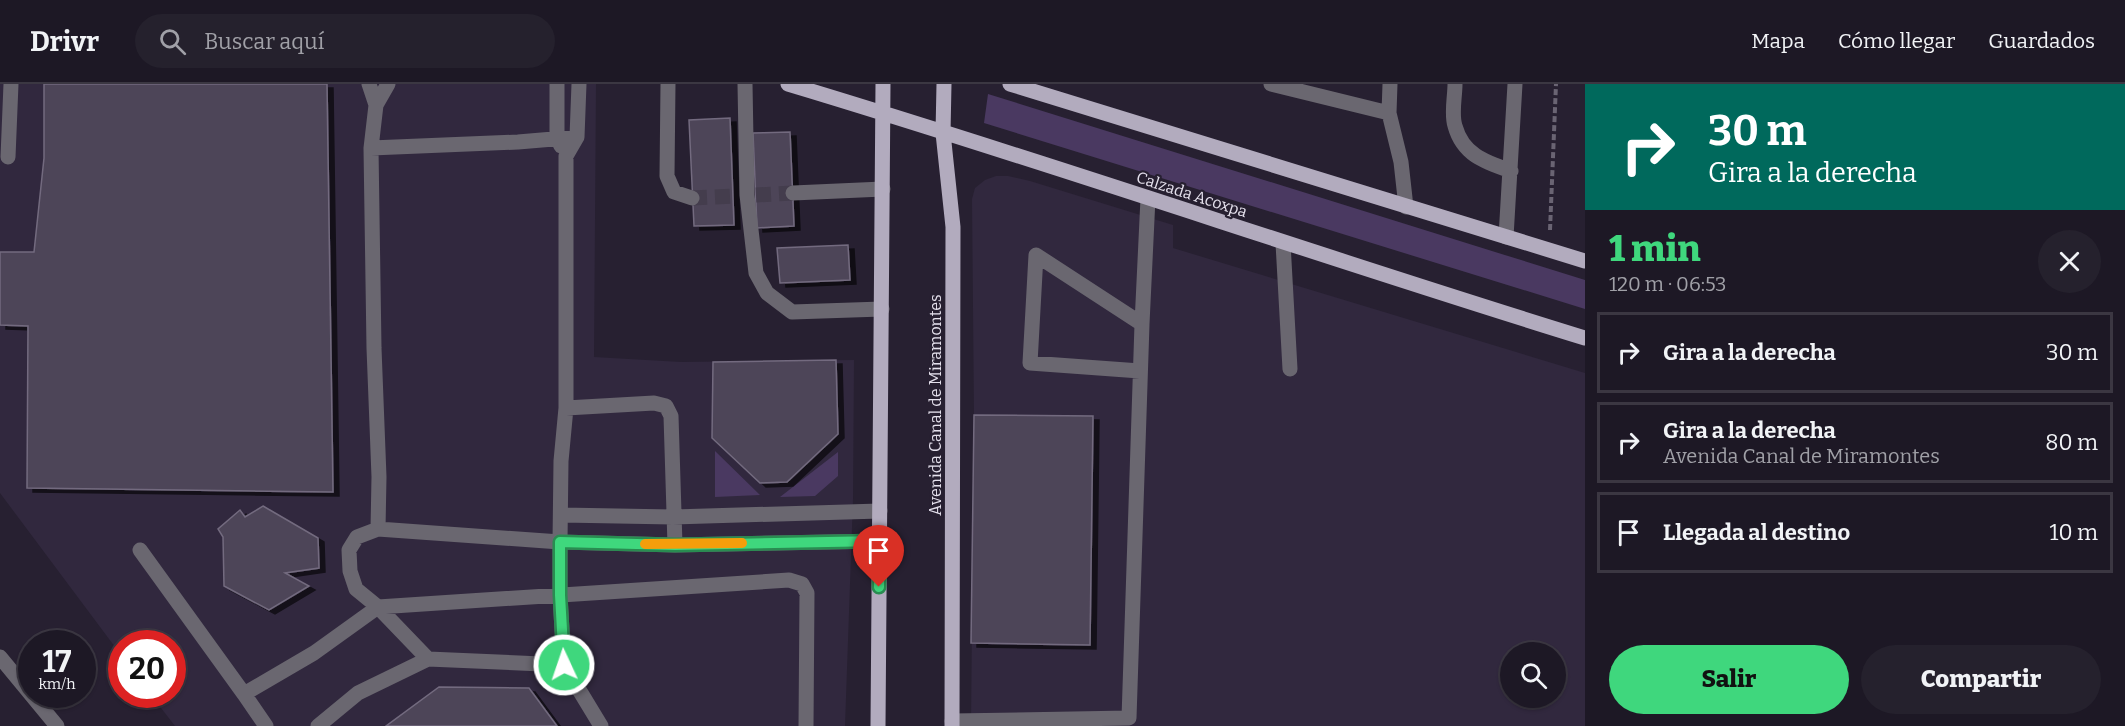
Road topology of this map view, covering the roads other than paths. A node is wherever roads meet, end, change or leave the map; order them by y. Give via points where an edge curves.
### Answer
1 (11, 84) edge
2 (369, 84) edge
3 (388, 84) edge
4 (557, 84) edge
5 (579, 84) edge
6 (668, 84) edge
7 (745, 84) edge
8 (788, 84) edge
9 (883, 84) edge
10 (944, 84) edge
11 (1010, 84) edge
12 (1271, 84) edge
13 (1390, 84) edge
14 (1455, 84) edge
15 (1515, 84) edge
16 (376, 105) junction
17 (884, 113) junction
18 (1389, 113) junction
19 (943, 133) junction
20 (577, 137) junction
21 (557, 138) junction
22 (371, 148) junction
23 (566, 156) junction
24 (8, 157) dead end
25 (1511, 171) junction
26 (883, 189) junction
27 (793, 193) tunnel mouth
28 (692, 198) tunnel mouth
29 (1148, 198) junction
30 (1406, 207) junction
31 (1506, 237) junction
32 (1283, 243) junction
33 (1585, 261) edge
34 (882, 309) junction
35 (1142, 324) junction
36 (1585, 338) edge
37 (1290, 369) dead end
38 (1140, 371) junction
39 (566, 408) junction
40 (880, 511) junction
41 (562, 515) junction
42 (673, 517) junction
43 (378, 529) junction
44 (880, 541) junction
45 (560, 542) junction
46 (675, 545) junction
47 (140, 550) dead end
48 (560, 595) junction
49 (378, 607) junction
50 (0, 657) edge
51 (428, 659) junction
52 (564, 665) junction
53 (244, 694) junction
54 (952, 723) edge
55 (57, 726) edge
56 (266, 726) edge
57 (318, 726) edge
58 (601, 726) edge
59 (806, 726) edge
60 (878, 726) edge

1 - 24 street
2 - 16 street
3 - 16 street
4 - 21 street
5 - 20 street
6 - 28 street via 668,176 674,192
7 - 34 street via 745,195 756,273 767,293 792,312
8 - 17 main road, Calzada Acoxpa
9 - 17 main road
10 - 19 main road, Avenida Canal de Miramontes
11 - 30 main road
12 - 18 street
13 - 18 street
14 - 25 street via 1454,125 1466,150
15 - 25 street
16 - 22 street
17 - 19 main road, Calzada Acoxpa
17 - 26 main road
18 - 30 street via 1401,162
19 - 29 main road, Calzada Acoxpa
19 - 54 main road, Avenida Canal de Miramontes via 953,226
20 - 21 street
20 - 23 street
21 - 22 street
21 - 23 street
22 - 43 street
23 - 39 street
25 - 31 street
26 - 27 street
26 - 34 main road
29 - 32 main road, Calzada Acoxpa
29 - 35 street
30 - 31 main road
31 - 33 main road
32 - 36 main road, Calzada Acoxpa
32 - 37 street
34 - 40 main road
35 - 38 street
35 - 38 street via 1036,255 1030,363
38 - 54 street via 1129,718
39 - 41 street via 561,461
39 - 42 street via 654,403 666,406 671,416
40 - 42 street
40 - 44 main road
41 - 42 street
41 - 45 street
42 - 46 street
43 - 45 street
43 - 49 street via 357,537 349,549 356,589
44 - 46 street
44 - 60 main road
45 - 46 street
45 - 48 street
47 - 53 street
48 - 49 street
48 - 52 street
48 - 59 street via 789,580 802,584 807,593
49 - 51 street
49 - 53 street via 314,653
50 - 55 street
51 - 52 street
51 - 57 street via 358,693
52 - 58 street
53 - 56 street

